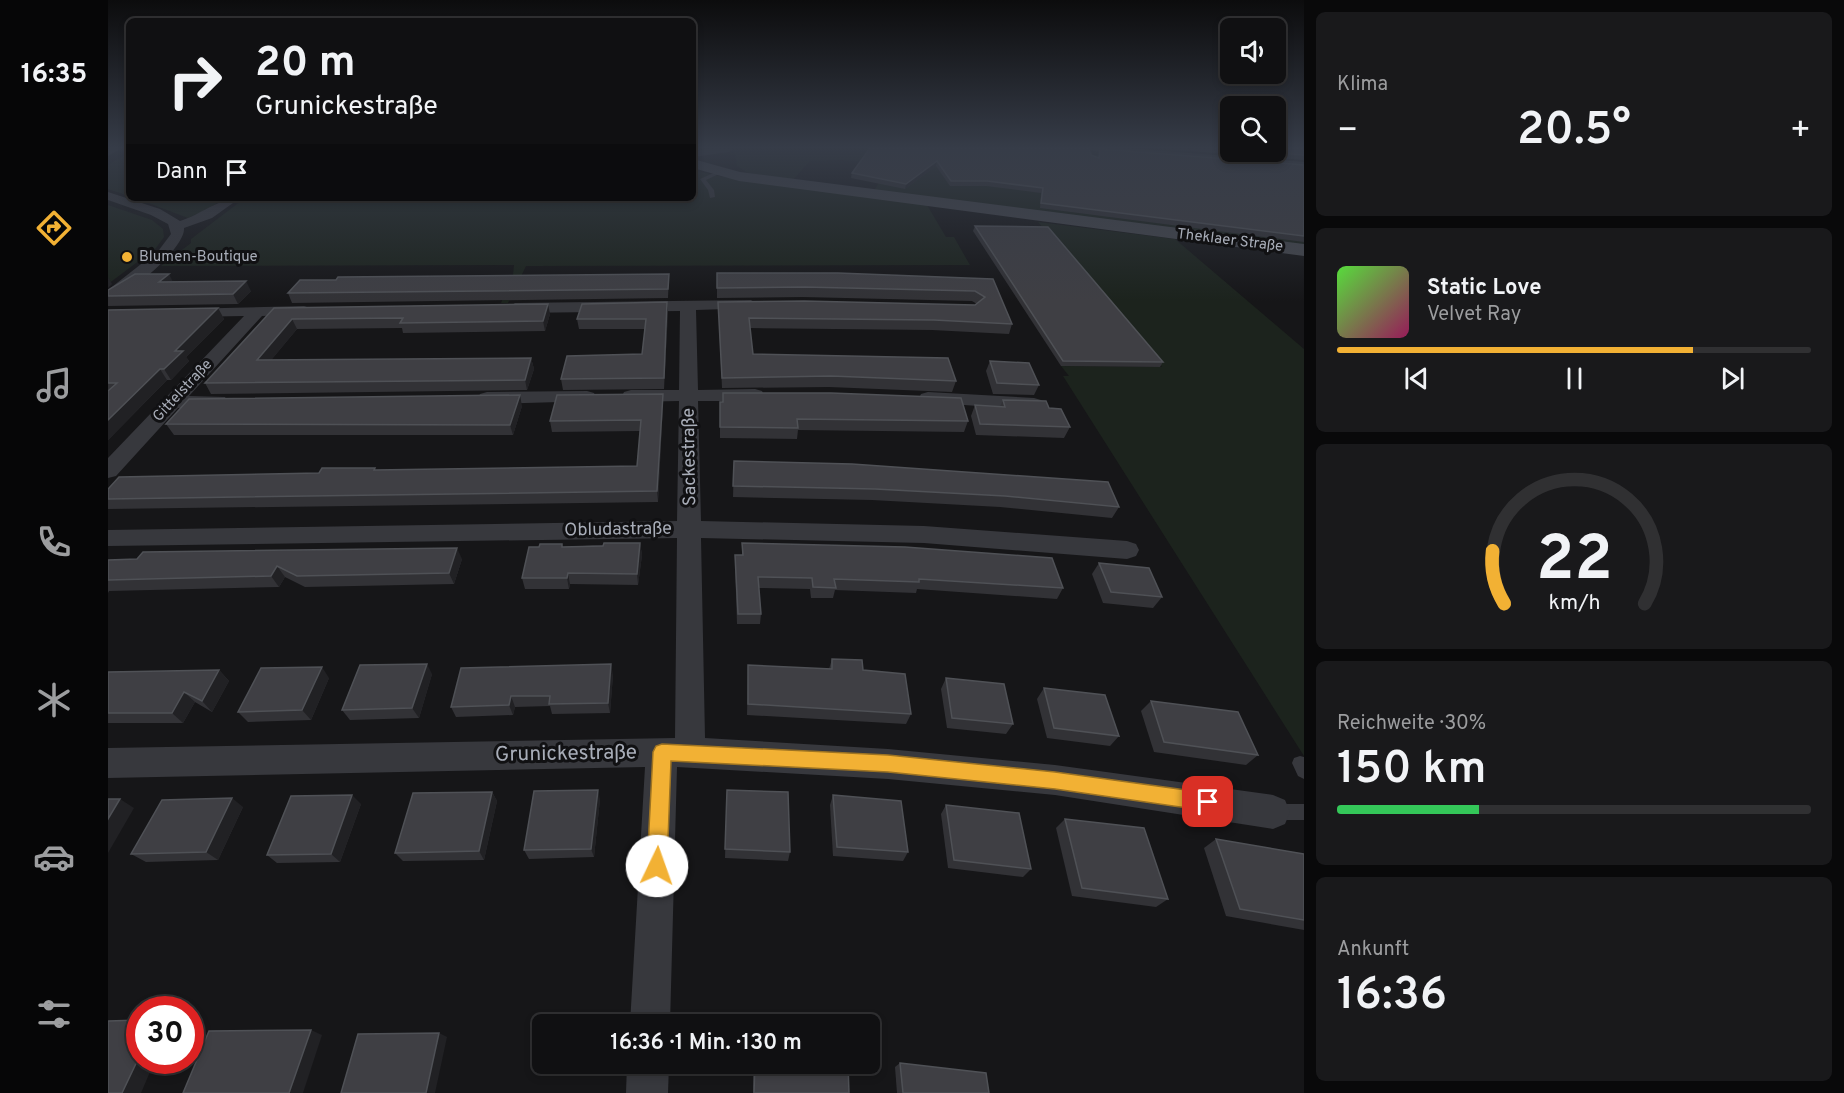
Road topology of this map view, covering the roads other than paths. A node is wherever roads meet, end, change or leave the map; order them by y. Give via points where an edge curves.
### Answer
1 (117, 199) edge
2 (904, 199) edge
3 (230, 201) edge
4 (177, 226) junction
5 (1304, 250) edge
6 (108, 297) edge
7 (769, 305) edge
8 (688, 306) junction
9 (503, 308) edge
10 (316, 310) edge
11 (258, 311) junction
12 (177, 312) edge
13 (689, 395) junction
14 (770, 395) edge
15 (905, 397) edge
16 (466, 398) edge
17 (231, 401) edge
18 (173, 402) junction
19 (1044, 404) edge
20 (108, 471) edge
21 (691, 529) junction
22 (108, 538) edge
23 (1127, 550) dead end
24 (676, 752) junction
25 (108, 763) edge
26 (1273, 812) joint
27 (1304, 812) edge
28 (651, 1014) edge
29 (648, 1074) edge
30 (647, 1093) edge

1 - 4 street
2 - 5 main road, Theklaer Straße
3 - 4 street via 199,221
4 - 6 street via 176,240 168,250
7 - 8 street
8 - 9 street
8 - 13 street, Sackestraße
10 - 11 street
11 - 12 street
11 - 18 street, Gittelstraße
13 - 14 street
13 - 16 street
13 - 21 street, Sackestraße
15 - 19 street
17 - 18 street
18 - 20 street, Gittelstraße
21 - 22 street, Obludastraße
21 - 23 street, Obludastraße via 948,536
21 - 24 street, Sackestraße
24 - 25 street, Grunickestraße
24 - 26 street, Grunickestraße via 888,764 1055,780
24 - 28 street, Sackestraße
26 - 27 lane
29 - 30 street

